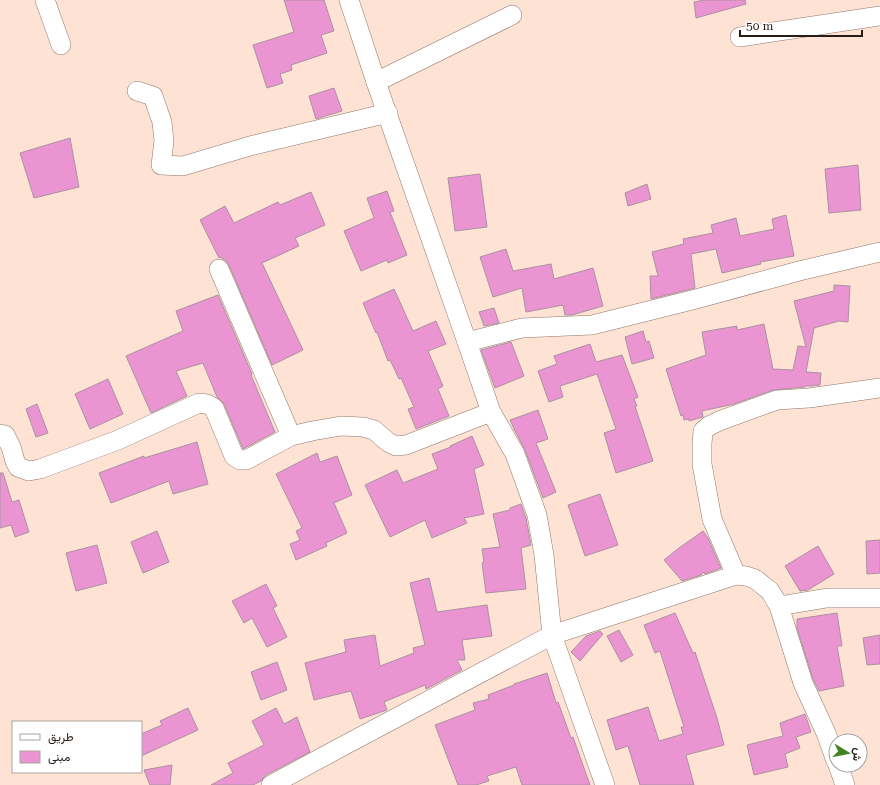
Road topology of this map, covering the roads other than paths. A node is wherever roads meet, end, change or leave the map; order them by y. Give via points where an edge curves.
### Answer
1 (45, 0) edge
2 (349, 0) edge
3 (512, 14) dead end
4 (880, 16) edge
5 (740, 37) dead end
6 (61, 45) dead end
7 (376, 82) junction
8 (137, 91) dead end
9 (388, 113) junction
10 (880, 252) edge
11 (219, 269) dead end
12 (467, 342) junction
13 (880, 388) edge
14 (491, 412) junction
15 (0, 434) edge
16 (291, 436) junction
17 (736, 574) junction
18 (880, 598) edge
19 (779, 606) junction
20 (552, 635) junction
21 (828, 739) edge
22 (841, 773) edge
23 (271, 785) edge
24 (605, 785) edge
25 (845, 785) edge

1 - 6 street
2 - 7 street
3 - 7 street
4 - 5 street
7 - 9 street
8 - 9 street via 153,96 162,122 164,141 161,165 183,166 250,146
9 - 12 street
10 - 12 street via 592,325 522,328
11 - 16 street
12 - 14 street
13 - 17 street via 777,400 719,421 703,431 702,464 712,519
14 - 16 street via 406,445 396,446 374,430 363,427 341,426
14 - 20 street via 515,454 537,515
15 - 16 street via 5,435 18,467 29,471 118,440 199,403 214,408 234,456 240,460 246,460
17 - 19 street via 755,579 770,591
17 - 20 street
18 - 19 street via 828,598
19 - 21 street via 803,683
20 - 23 street
20 - 24 street
22 - 25 street

